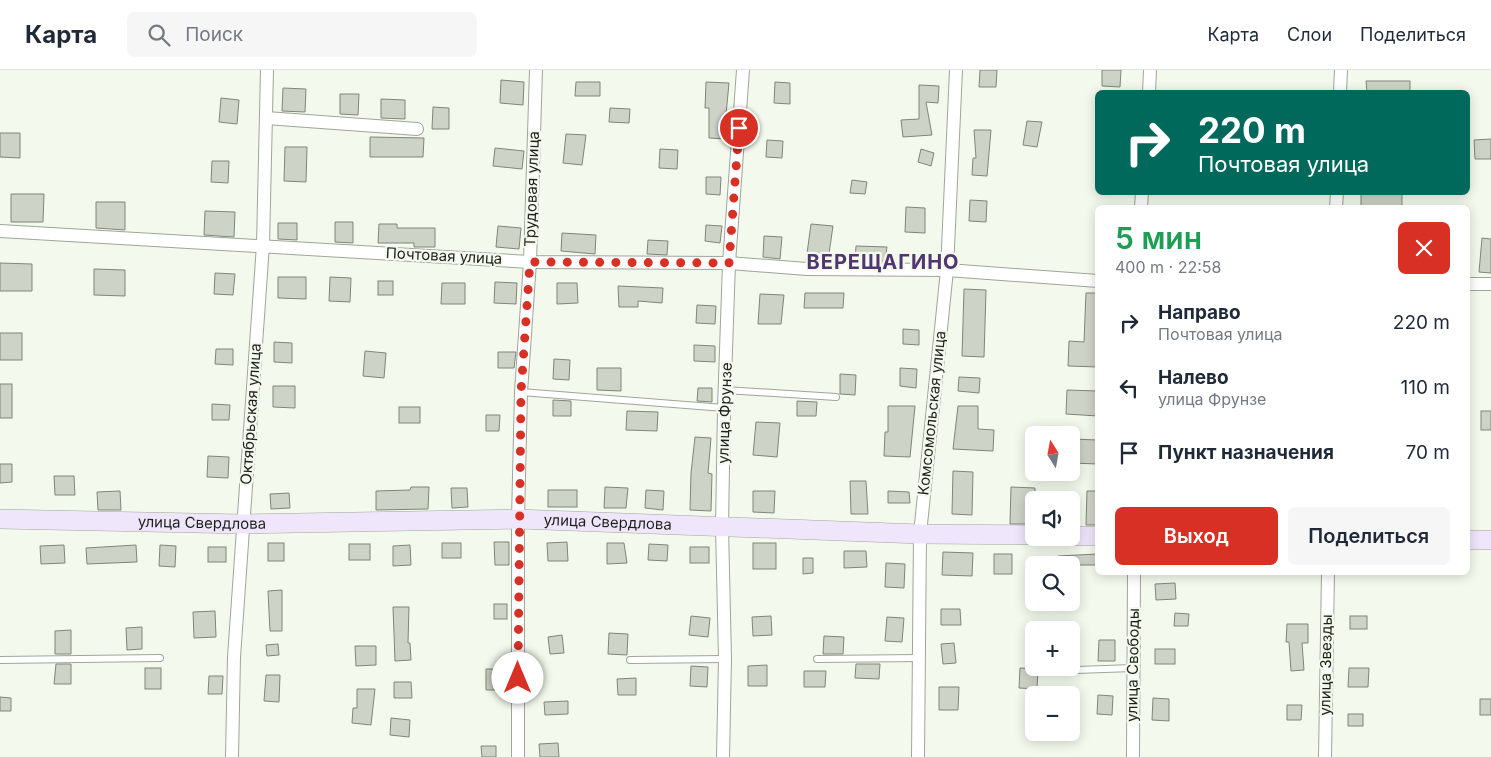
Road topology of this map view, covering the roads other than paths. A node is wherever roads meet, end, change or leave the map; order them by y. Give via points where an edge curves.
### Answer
1 (267, 70) edge
2 (536, 70) edge
3 (744, 70) edge
4 (956, 70) edge
5 (1150, 70) edge
6 (1341, 70) edge
7 (1149, 90) edge
8 (1340, 90) edge
9 (266, 118) junction
10 (417, 129) dead end
11 (0, 231) edge
12 (263, 246) junction
13 (530, 262) junction
14 (729, 263) junction
15 (946, 270) junction
16 (1095, 281) edge
17 (1470, 284) edge
18 (1491, 284) edge
19 (725, 390) junction
20 (521, 392) junction
21 (836, 397) dead end
22 (724, 408) junction
23 (518, 518) junction
24 (0, 519) edge
25 (244, 524) junction
26 (722, 527) junction
27 (920, 534) junction
28 (1025, 535) edge
29 (1080, 536) edge
30 (1095, 536) edge
31 (1470, 540) edge
32 (1491, 540) edge
33 (1134, 575) edge
34 (1328, 575) edge
35 (160, 658) dead end
36 (920, 658) junction
37 (726, 659) junction
38 (817, 659) dead end
39 (0, 660) edge
40 (630, 660) dead end
41 (1133, 668) junction
42 (1080, 670) edge
43 (232, 757) edge
44 (518, 757) edge
45 (723, 757) edge
46 (918, 757) edge
47 (1132, 757) edge
48 (1324, 757) edge

1 - 9 street, Октябрьская улица
2 - 13 street, Трудовая улица
3 - 14 street, улица Фрунзе
4 - 15 street, Комсомольская улица
5 - 7 street
6 - 8 street
9 - 10 street
9 - 12 street, Октябрьская улица
11 - 12 street, Почтовая улица
12 - 13 street, Почтовая улица
12 - 25 street, Октябрьская улица
13 - 14 street, Почтовая улица
13 - 20 street, Трудовая улица
14 - 15 street, Почтовая улица via 807,269
14 - 19 street, улица Фрунзе
15 - 16 street, Почтовая улица
15 - 27 street, Комсомольская улица
17 - 18 street
19 - 21 lane
19 - 22 street, улица Фрунзе
20 - 22 lane
20 - 23 street, Трудовая улица
22 - 26 street, улица Фрунзе
23 - 25 street, улица Свердлова
23 - 26 street, улица Свердлова
23 - 44 street, Трудовая улица
24 - 25 street, улица Свердлова
25 - 43 street, Октябрьская улица via 234,657
26 - 27 street, улица Свердлова
26 - 37 street, улица Фрунзе
27 - 28 street, улица Свердлова
27 - 36 street, Комсомольская улица
29 - 30 street
31 - 32 street
33 - 41 street, улица Свободы
34 - 48 street, улица Звезды
35 - 39 lane
36 - 38 lane
36 - 46 street, Комсомольская улица
37 - 40 lane
37 - 45 street, улица Фрунзе
41 - 42 lane
41 - 47 street, улица Свободы

